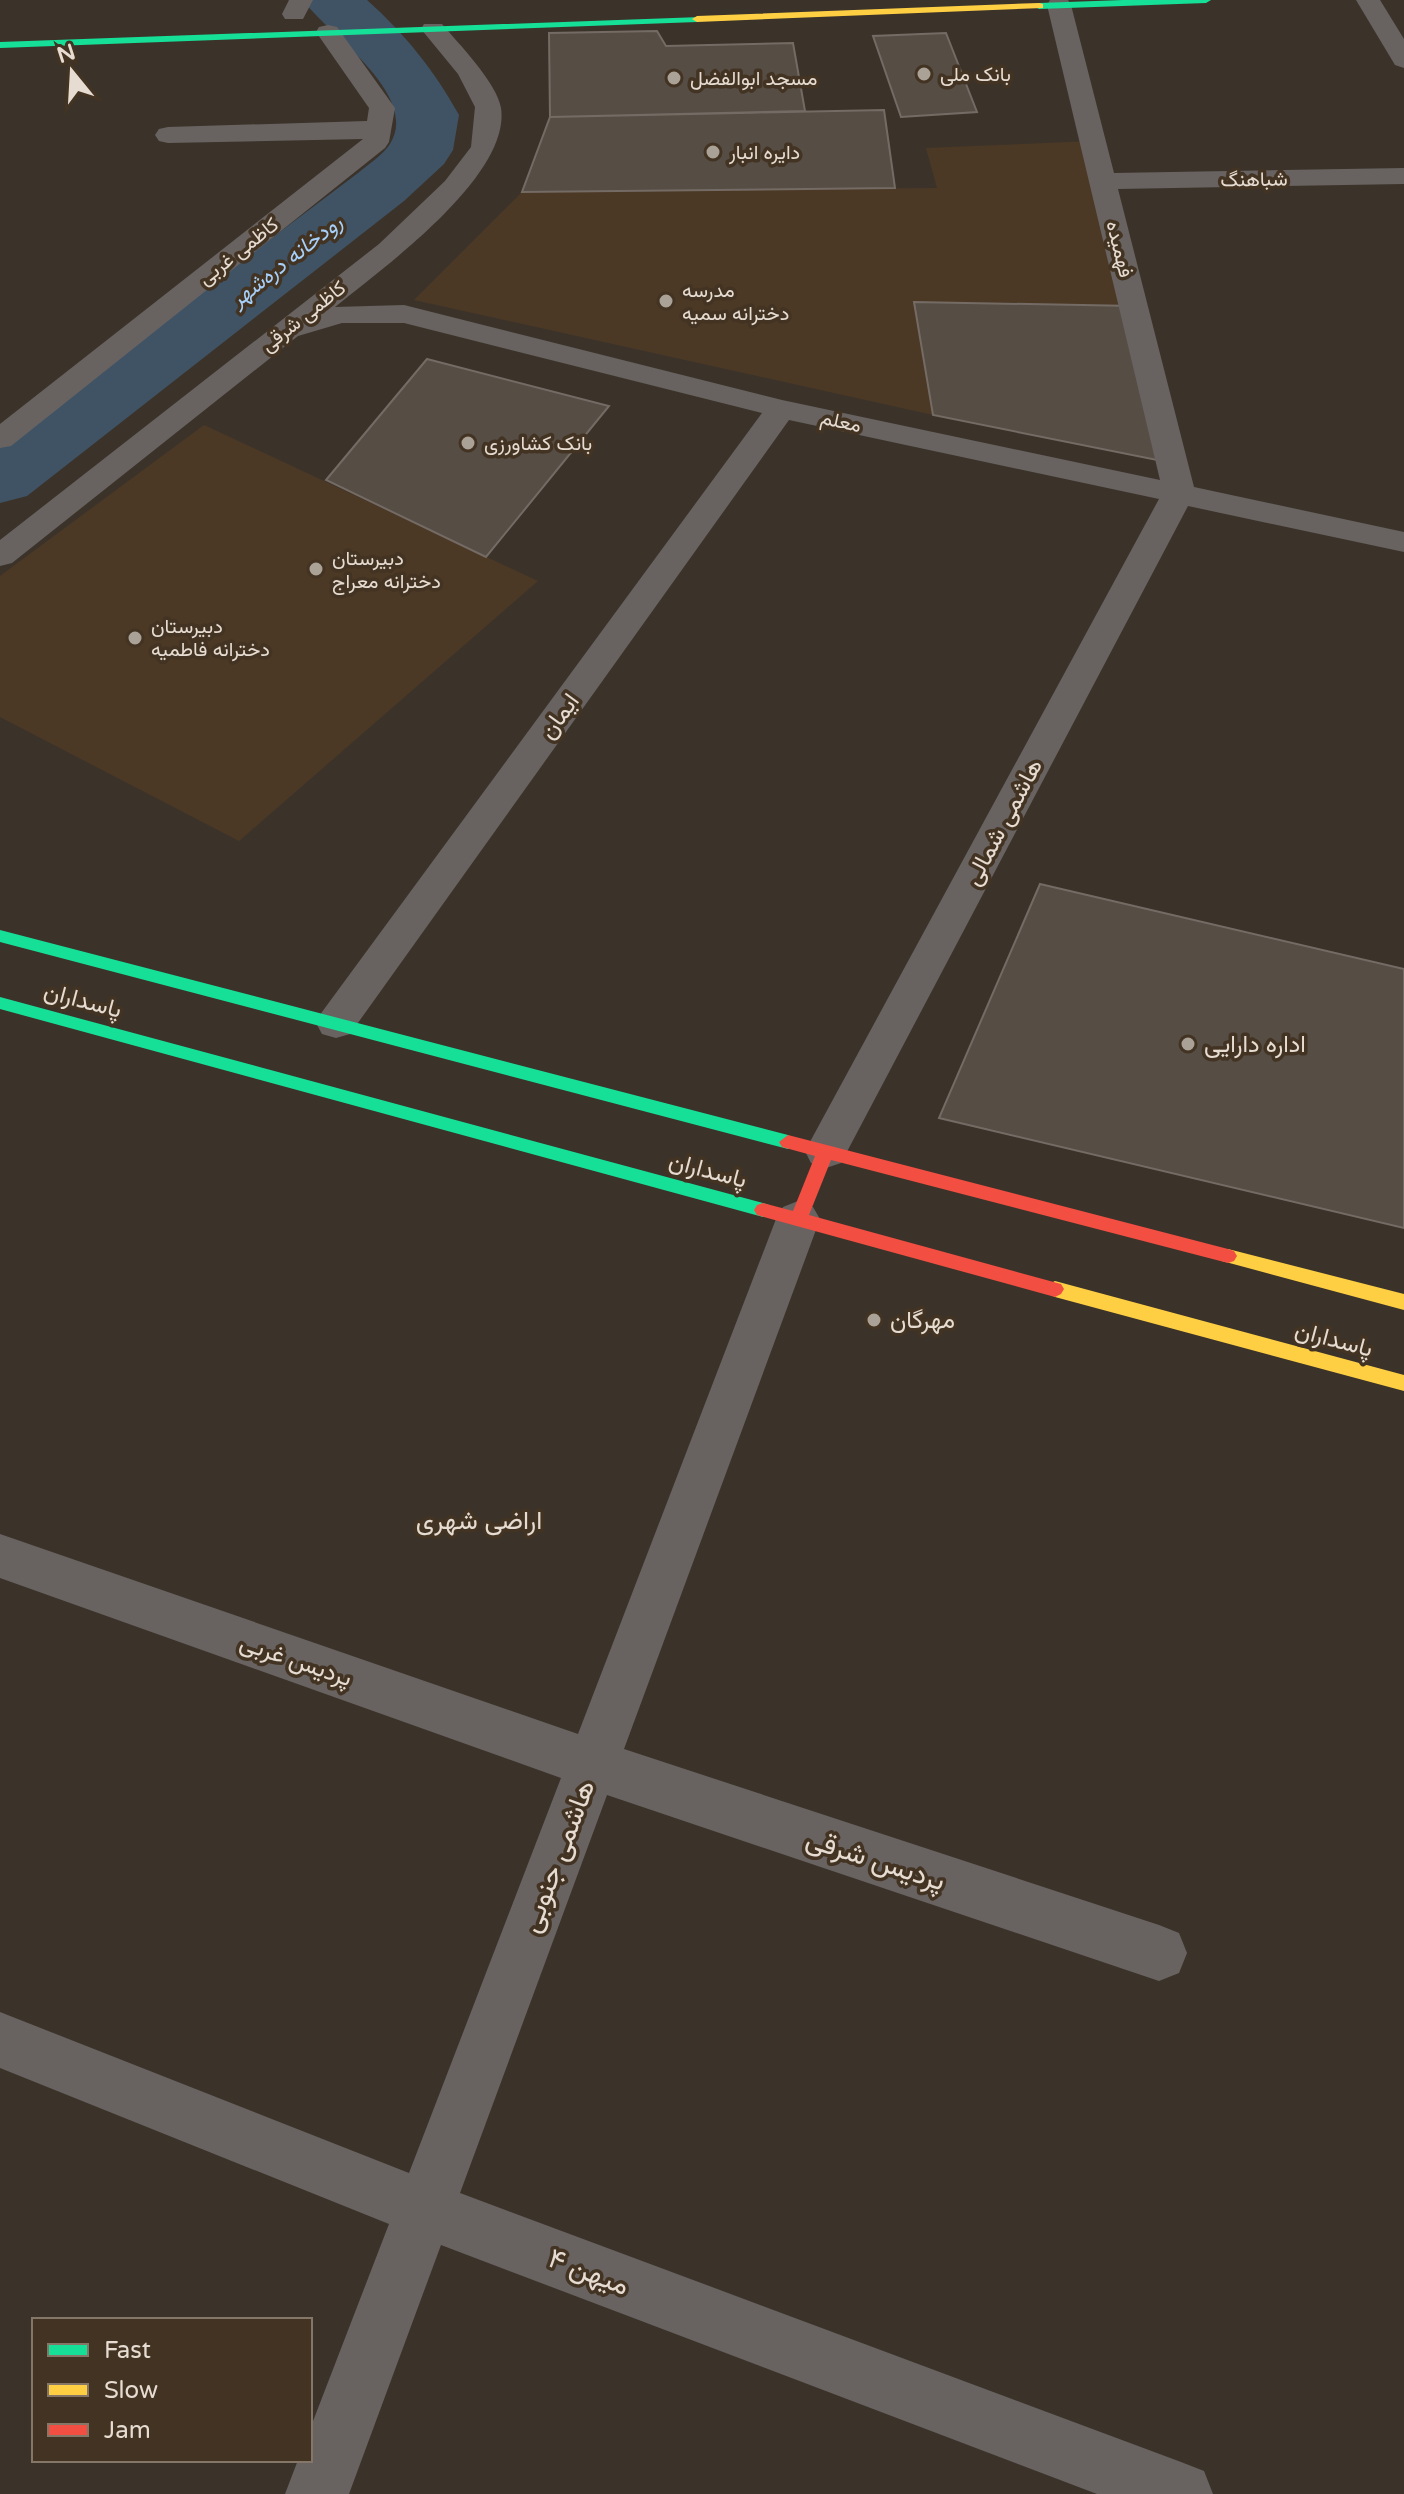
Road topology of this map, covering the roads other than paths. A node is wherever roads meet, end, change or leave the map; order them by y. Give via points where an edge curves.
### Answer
1 (1206, 0) edge
2 (1368, 0) edge
3 (1059, 5) junction
4 (300, 18) edge
5 (433, 19) junction
6 (0, 45) edge
7 (1404, 60) edge
8 (378, 129) junction
9 (168, 135) dead end
10 (1404, 176) edge
11 (1104, 181) junction
12 (389, 250) junction
13 (404, 314) junction
14 (282, 332) junction
15 (781, 409) junction
16 (0, 439) edge
17 (1179, 493) junction
18 (1404, 542) edge
19 (0, 556) edge
20 (0, 936) edge
21 (0, 1003) edge
22 (336, 1023) junction
23 (826, 1151) junction
24 (798, 1219) junction
25 (1404, 1302) edge
26 (1404, 1383) edge
27 (0, 1556) edge
28 (592, 1764) junction
29 (1159, 1953) dead end
30 (0, 2040) edge
31 (425, 2209) junction
32 (317, 2494) edge
33 (1181, 2494) edge

1 - 3 main road
2 - 7 street
3 - 5 main road
3 - 11 street, فهمیده
4 - 5 main road
4 - 6 main road
4 - 8 street via 382,108
5 - 12 street, کاظمی شرقی via 488,107 484,147 455,187
8 - 9 street
8 - 16 street, کاظمی غربی via 376,142
10 - 11 street, شباهنگ
11 - 17 street, فهمیده
12 - 13 street via 369,284 377,298
12 - 14 street, کاظمی شرقی
13 - 14 street, معلم via 344,312
13 - 15 street, معلم
14 - 19 street, کاظمی شرقی
15 - 17 street, معلم
15 - 22 street, ایمان
17 - 18 street, معلم
17 - 23 street, هاشمی شمالی
20 - 22 main road, پاسداران
21 - 24 main road, پاسداران
22 - 23 main road, پاسداران
23 - 24 main road
23 - 25 main road, پاسداران
24 - 26 main road, پاسداران
24 - 28 street, هاشمی جنوبی
27 - 28 street, پردیس غربی
28 - 29 street, پردیس شرقی
28 - 31 street, هاشمی جنوبی
30 - 31 street, میهن ۴
31 - 32 street, هاشمی جنوبی
31 - 33 street, میهن ۴

